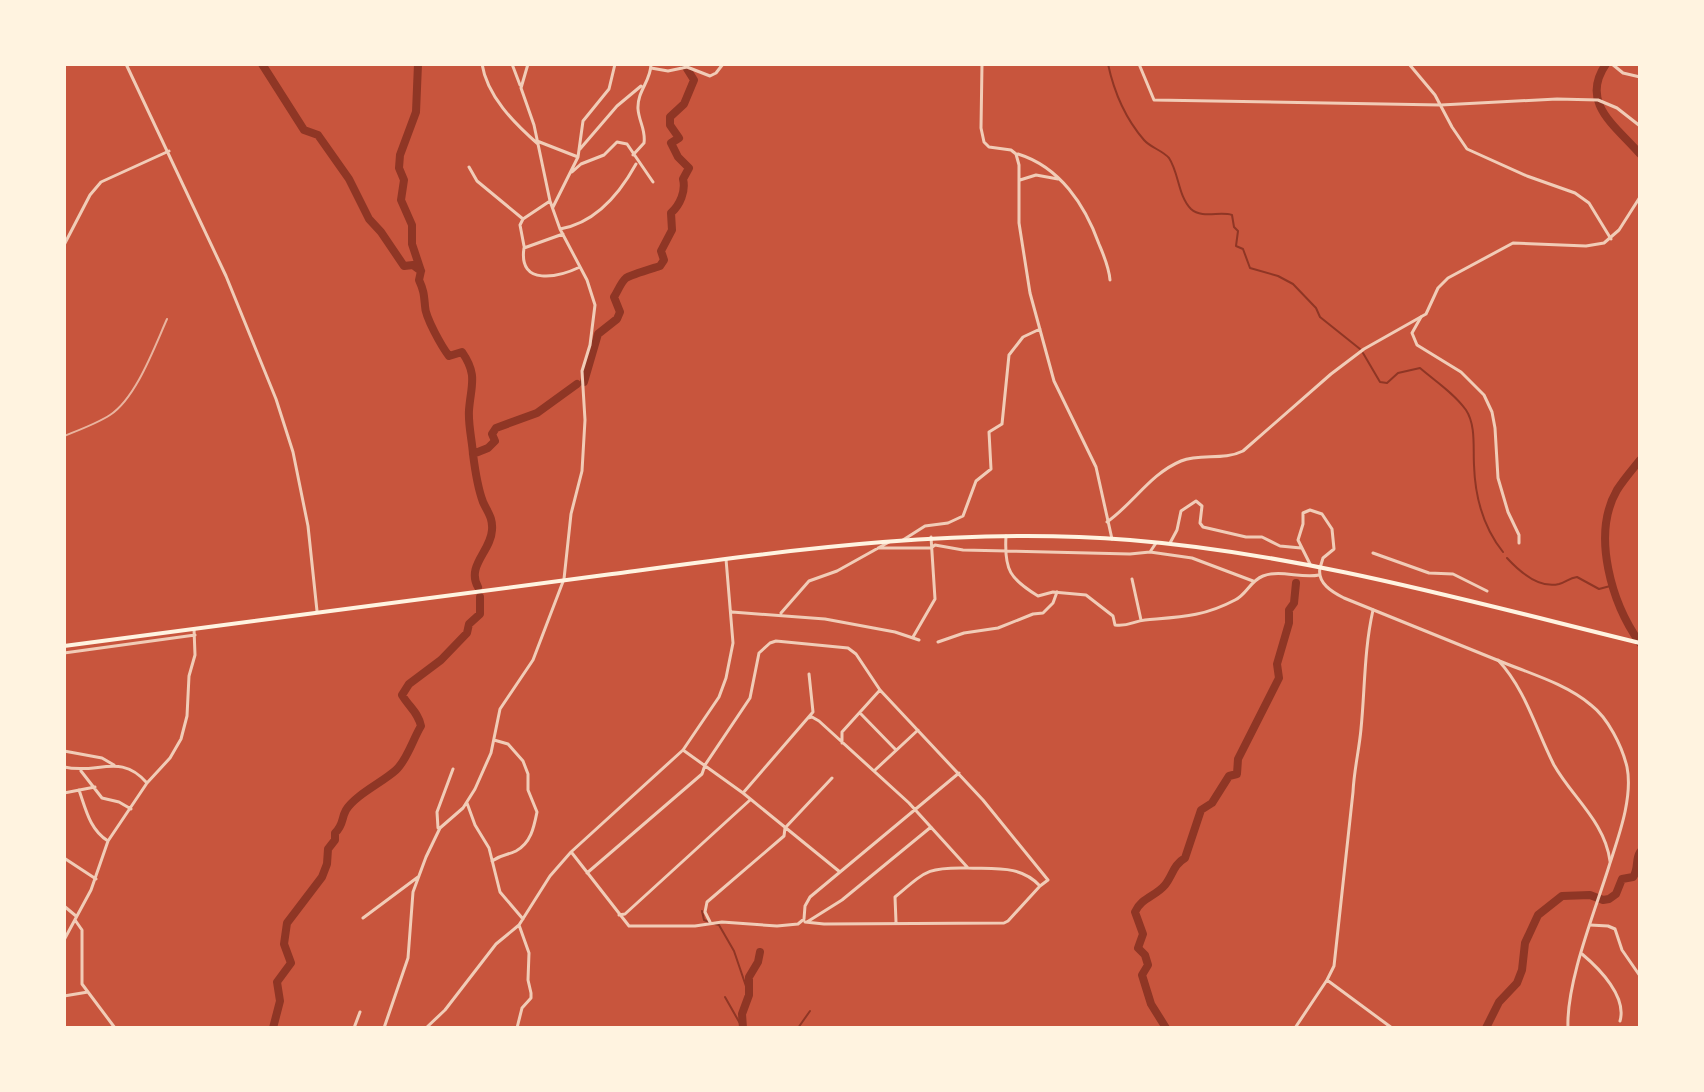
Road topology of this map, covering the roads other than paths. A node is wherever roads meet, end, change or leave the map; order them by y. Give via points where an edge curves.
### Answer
1 (126, 64) edge
2 (482, 64) edge
3 (512, 64) edge
4 (528, 64) edge
5 (615, 64) edge
6 (723, 64) edge
7 (982, 64) edge
8 (1139, 64) edge
9 (1409, 64) edge
10 (1612, 64) edge
11 (651, 66) edge
12 (1640, 77) edge
13 (642, 86) junction
14 (521, 88) junction
15 (1441, 105) junction
16 (1640, 126) edge
17 (538, 142) junction
18 (580, 149) junction
19 (169, 151) junction
20 (1016, 154) junction
21 (633, 155) junction
22 (578, 157) junction
23 (637, 163) junction
24 (469, 167) dead end
25 (571, 172) junction
26 (1060, 179) junction
27 (1020, 180) junction
28 (653, 182) dead end
29 (1640, 197) edge
30 (550, 201) junction
31 (552, 209) junction
32 (523, 219) junction
33 (560, 229) junction
34 (563, 234) junction
35 (1611, 239) junction
36 (64, 245) edge
37 (524, 248) junction
38 (580, 267) junction
39 (1110, 280) dead end
40 (1421, 317) junction
41 (1041, 329) junction
42 (1107, 522) junction
43 (1006, 536) junction
44 (931, 537) junction
45 (1112, 539) junction
46 (903, 540) junction
47 (892, 541) junction
48 (1156, 543) junction
49 (1519, 543) dead end
50 (1170, 544) junction
51 (878, 548) junction
52 (931, 548) junction
53 (1301, 548) junction
54 (1005, 551) junction
55 (1150, 552) junction
56 (1373, 553) dead end
57 (726, 559) junction
58 (1311, 566) junction
59 (1320, 568) junction
60 (1319, 575) junction
61 (564, 579) junction
62 (1132, 579) dead end
63 (1254, 581) junction
64 (1487, 591) dead end
65 (1057, 592) junction
66 (1373, 610) junction
67 (732, 612) junction
68 (318, 613) junction
69 (780, 614) junction
70 (1141, 620) junction
71 (194, 632) junction
72 (913, 637) junction
73 (919, 640) dead end
74 (938, 642) dead end
75 (1640, 643) edge
76 (64, 646) edge
77 (64, 653) edge
78 (1498, 660) junction
79 (809, 674) dead end
80 (880, 690) junction
81 (814, 706) junction
82 (860, 713) junction
83 (808, 718) junction
84 (819, 721) junction
85 (918, 730) junction
86 (829, 731) junction
87 (842, 732) junction
88 (494, 740) junction
89 (842, 743) junction
90 (683, 750) junction
91 (896, 750) junction
92 (64, 751) edge
93 (114, 765) junction
94 (705, 765) junction
95 (64, 767) edge
96 (453, 769) dead end
97 (81, 771) junction
98 (873, 771) junction
99 (959, 773) junction
100 (832, 778) dead end
101 (147, 783) junction
102 (95, 787) junction
103 (79, 790) junction
104 (64, 793) edge
105 (743, 793) junction
106 (750, 800) junction
107 (467, 803) junction
108 (131, 809) junction
109 (915, 809) junction
110 (931, 827) junction
111 (785, 828) junction
112 (438, 832) junction
113 (108, 841) junction
114 (571, 852) junction
115 (65, 858) edge
116 (492, 861) junction
117 (1610, 864) junction
118 (968, 868) junction
119 (840, 872) junction
120 (587, 873) junction
121 (418, 877) junction
122 (96, 879) junction
123 (1040, 886) junction
124 (64, 906) edge
125 (619, 915) junction
126 (76, 918) junction
127 (363, 918) dead end
128 (523, 919) junction
129 (805, 922) junction
130 (712, 923) junction
131 (896, 924) junction
132 (519, 925) junction
133 (1590, 925) junction
134 (64, 940) edge
135 (1582, 954) junction
136 (1640, 976) edge
137 (1327, 980) junction
138 (88, 992) junction
139 (64, 996) edge
140 (360, 1012) dead end
141 (1620, 1021) dead end
142 (115, 1028) edge
143 (354, 1028) edge
144 (384, 1028) edge
145 (426, 1028) edge
146 (516, 1028) edge
147 (1295, 1028) edge
148 (1392, 1028) edge
149 (1568, 1028) edge

1 - 19 street
2 - 17 street via 499,102
3 - 14 street
4 - 14 street
5 - 18 street via 609,89 583,121
6 - 11 street via 710,76 687,67 668,71
7 - 20 street via 984,142
8 - 15 street via 1154,100
9 - 15 street
10 - 12 street
11 - 13 street
13 - 18 street
13 - 21 street via 638,109 644,143
14 - 17 street
15 - 16 street via 1604,101
15 - 35 street via 1467,149 1575,193 1589,203
17 - 22 street
17 - 30 street
18 - 22 street
19 - 36 street via 101,182
19 - 68 street via 276,399 308,526
20 - 26 street
20 - 27 street
21 - 23 street
21 - 25 street via 627,144 617,142
22 - 25 street
23 - 28 street
23 - 33 street via 602,209
24 - 32 street via 477,181
25 - 31 street
26 - 27 street via 1036,175
26 - 39 street via 1076,195 1096,233
27 - 41 street via 1027,283
29 - 35 street
30 - 31 street
30 - 32 street
31 - 33 street
32 - 37 street
33 - 34 street
34 - 37 street
34 - 38 street
35 - 40 street via 1596,245 1508,244 1441,283
37 - 38 street via 528,269 543,277
38 - 61 street via 595,313 582,371 582,471
40 - 42 street via 1364,349 1243,451 1177,463
40 - 49 street via 1412,333 1417,345 1461,372 1489,405 1498,478
41 - 42 street via 1054,381 1096,467
41 - 46 street via 1023,337 1009,355 1002,424 989,432 991,469 976,481 966,512
42 - 45 street
43 - 44 highway
43 - 45 highway
43 - 54 street
44 - 46 highway
44 - 52 street
45 - 48 highway
46 - 47 highway
47 - 51 street
47 - 57 highway
48 - 50 highway
48 - 55 street
50 - 53 street via 1181,511 1196,501 1202,506 1203,527
50 - 58 highway
51 - 52 street
51 - 69 street via 809,581
52 - 54 street
52 - 72 street via 935,599
53 - 58 street
53 - 59 street via 1303,513 1322,514 1335,544
54 - 55 street
54 - 65 street via 1007,567 1022,587 1038,596
55 - 63 street via 1192,558
56 - 64 street via 1429,573 1453,574
57 - 61 highway
57 - 67 street
58 - 59 highway
59 - 60 street
59 - 75 highway
60 - 63 street via 1271,574
60 - 66 street via 1335,593
61 - 68 highway
61 - 88 street via 533,660 500,709
62 - 70 street
63 - 70 street via 1238,599 1198,615
65 - 70 street via 1086,595 1113,616 1115,625
65 - 74 street via 1043,613
66 - 78 street
66 - 137 street via 1364,652 1361,728 1336,952
67 - 69 street
67 - 90 street via 726,678
68 - 71 highway
69 - 72 street
71 - 76 highway
71 - 77 street
71 - 101 street via 181,739
72 - 73 street
78 - 117 street via 1516,683 1558,771 1604,839
78 - 117 street via 1584,700 1613,734 1628,780
79 - 81 street
80 - 82 street
80 - 85 street
80 - 94 street via 848,648 770,643 759,653 744,709
81 - 83 street
81 - 84 street
82 - 87 street
82 - 91 street
83 - 84 street
83 - 105 street
84 - 86 street
85 - 91 street
85 - 99 street
86 - 87 street
86 - 89 street
87 - 89 street
88 - 107 street
88 - 116 street via 508,744 523,761 537,812 527,844
89 - 98 street
90 - 94 street
90 - 114 street
91 - 98 street
92 - 93 street
93 - 97 street
93 - 101 street via 132,769
94 - 105 street
94 - 120 street via 702,774
95 - 97 street
96 - 112 street via 437,812
97 - 102 street
98 - 109 street
99 - 109 street
99 - 123 street via 1048,880
100 - 111 street
101 - 108 street
102 - 103 street
102 - 108 street via 102,798
103 - 104 street
103 - 113 street via 93,828
105 - 106 street
106 - 111 street
106 - 125 street
107 - 112 street
107 - 116 street
108 - 113 street
109 - 110 street
109 - 119 street
110 - 118 street
110 - 129 street via 842,900
111 - 119 street
111 - 130 street via 784,836 707,902 706,918
112 - 121 street
113 - 122 street
114 - 120 street
114 - 128 street
115 - 122 street
116 - 128 street via 500,892
117 - 133 street
118 - 123 street via 1013,869 1029,874
118 - 131 street via 926,871 895,897
119 - 129 street via 807,901
120 - 125 street
121 - 127 street
121 - 144 street via 408,958
122 - 126 street
123 - 131 street via 1006,923
124 - 126 street
125 - 130 street via 629,926
126 - 134 street
126 - 138 street via 82,930 81,980
128 - 132 street
129 - 130 street
129 - 131 street
132 - 145 street via 496,944
132 - 146 street via 529,953 531,993
133 - 135 street
133 - 136 street via 1615,929
135 - 141 street via 1611,987 1621,1006
135 - 149 street
137 - 147 street
137 - 148 street
138 - 139 street
138 - 142 street
140 - 143 street

